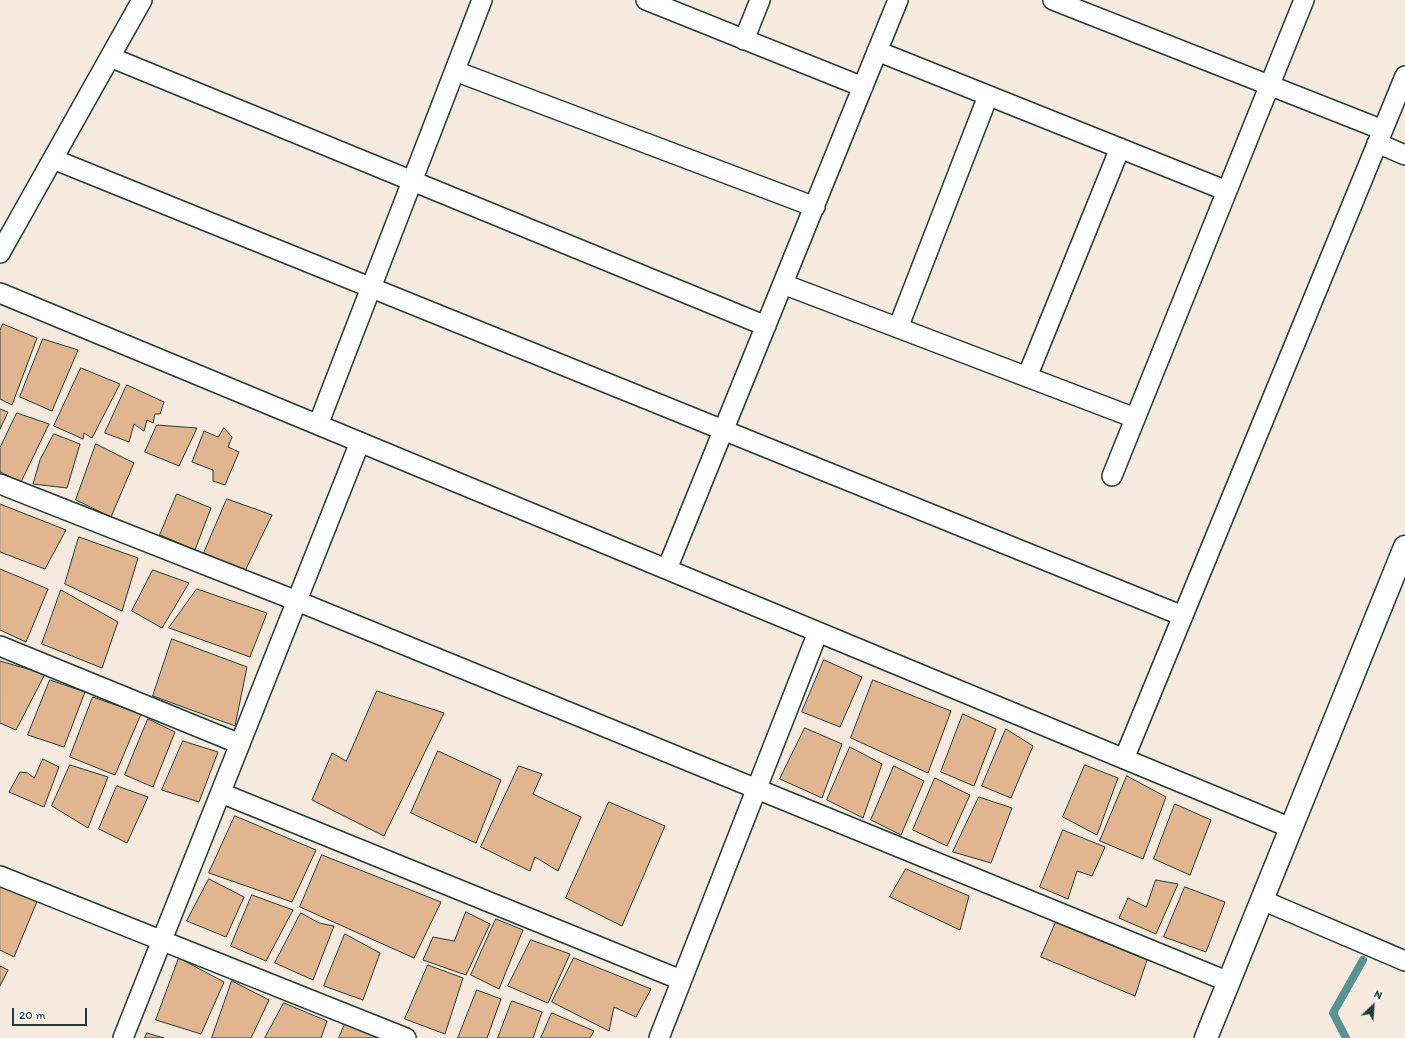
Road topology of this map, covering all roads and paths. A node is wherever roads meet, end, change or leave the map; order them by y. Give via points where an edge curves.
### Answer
1 (142, 0) edge
2 (482, 0) edge
3 (646, 0) edge
4 (760, 0) edge
5 (898, 0) edge
6 (1304, 0) edge
7 (1059, 1) edge
8 (744, 40) junction
9 (877, 51) junction
10 (110, 57) junction
11 (455, 71) junction
12 (1405, 76) edge
13 (1270, 86) junction
14 (863, 87) junction
15 (988, 96) junction
16 (1380, 137) junction
17 (1120, 148) junction
18 (1405, 155) edge
19 (53, 159) junction
20 (412, 181) junction
21 (1227, 191) junction
22 (815, 207) junction
23 (0, 253) edge
24 (783, 284) junction
25 (371, 287) junction
26 (0, 293) edge
27 (766, 326) junction
28 (898, 328) junction
29 (1027, 377) junction
30 (1135, 418) junction
31 (318, 425) junction
32 (724, 430) junction
33 (360, 442) junction
34 (1112, 476) dead end
35 (0, 484) edge
36 (1405, 547) edge
37 (667, 569) junction
38 (297, 601) junction
39 (1183, 616) junction
40 (818, 632) junction
41 (0, 646) edge
42 (240, 744) junction
43 (1124, 759) junction
44 (757, 789) junction
45 (221, 793) junction
46 (1291, 828) junction
47 (0, 876) edge
48 (1262, 900) junction
49 (161, 942) junction
50 (1405, 961) edge
51 (682, 980) junction
52 (1229, 982) junction
53 (123, 1038) edge
54 (406, 1038) edge
55 (659, 1038) edge
56 (1206, 1038) edge

1 - 10 street
2 - 11 street
3 - 8 street
4 - 8 street
5 - 9 street
6 - 13 street
7 - 13 street
8 - 14 street
9 - 14 street
9 - 15 street
10 - 19 street
10 - 20 street
11 - 20 street
11 - 22 street
12 - 16 street
13 - 16 street
13 - 21 street
14 - 22 street
15 - 17 street
15 - 28 street
16 - 18 street
16 - 39 street
17 - 21 street
17 - 29 street
19 - 23 street
19 - 25 street
20 - 25 street
20 - 27 street
21 - 30 street
22 - 24 street
24 - 27 street
24 - 28 street
25 - 31 street
25 - 32 street
26 - 31 street
27 - 32 street
28 - 29 street
29 - 30 street
30 - 34 street
31 - 33 street
32 - 37 street
32 - 39 street
33 - 37 street
33 - 38 street
35 - 38 street
36 - 46 street
37 - 40 street
38 - 42 street
38 - 44 street
39 - 43 street
40 - 43 street
40 - 44 street
41 - 42 street
42 - 45 street
43 - 46 street
44 - 51 street
44 - 52 street
45 - 49 street
45 - 51 street
46 - 48 street
47 - 49 street
48 - 50 street
48 - 52 street
49 - 53 street
49 - 54 street
51 - 55 street
52 - 56 street

